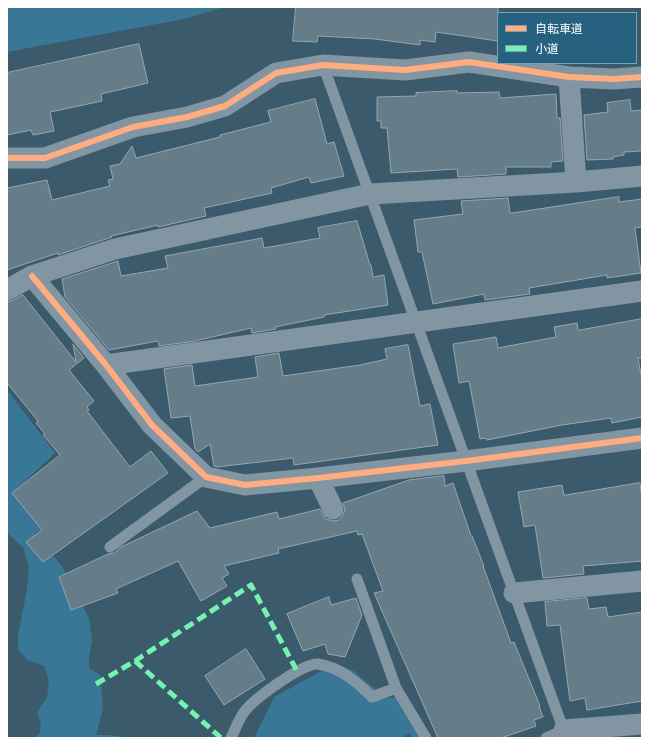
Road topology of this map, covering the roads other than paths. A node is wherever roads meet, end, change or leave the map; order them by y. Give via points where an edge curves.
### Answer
1 (323, 65) junction
2 (642, 77) edge
3 (569, 78) junction
4 (7, 158) edge
5 (642, 176) edge
6 (576, 182) junction
7 (370, 194) junction
8 (32, 276) junction
9 (7, 290) edge
10 (642, 291) edge
11 (416, 323) junction
12 (106, 365) junction
13 (642, 438) edge
14 (466, 461) junction
15 (206, 477) junction
16 (318, 478) junction
17 (333, 509) dead end
18 (110, 548) dead end
19 (357, 579) dead end
20 (642, 581) edge
21 (514, 593) junction
22 (396, 688) junction
23 (642, 724) edge
24 (559, 736) edge
25 (231, 738) edge
26 (426, 738) edge

1 - 3 street via 405,70 469,62
1 - 4 street via 276,73 225,106 187,117 133,127 45,158
1 - 7 lane
2 - 3 street via 614,80
3 - 6 street
5 - 6 street
6 - 7 street
7 - 8 street via 115,249
7 - 11 lane
8 - 9 street
8 - 12 street
10 - 11 street
11 - 12 street
11 - 14 lane
12 - 15 street via 152,425
13 - 14 street
14 - 16 street
14 - 21 lane
15 - 16 street via 245,485
15 - 18 lane
16 - 17 street
19 - 22 lane
20 - 21 street
21 - 24 lane
22 - 25 lane via 372,696 337,669 317,663 297,671 265,692 244,711
22 - 26 lane
23 - 24 street

